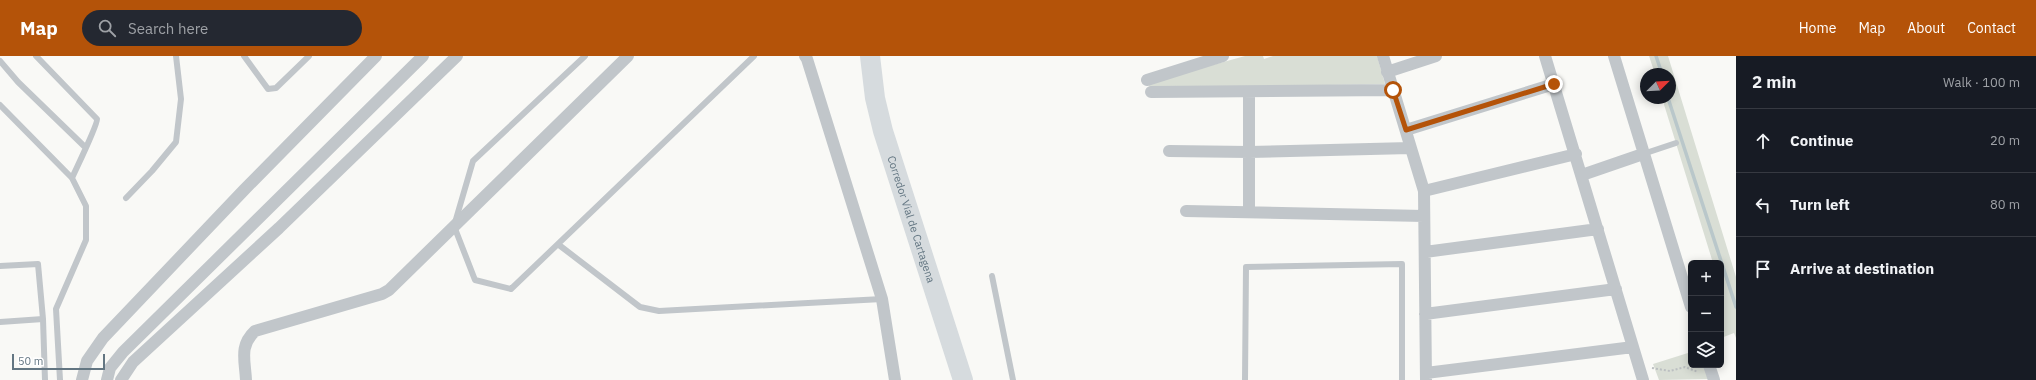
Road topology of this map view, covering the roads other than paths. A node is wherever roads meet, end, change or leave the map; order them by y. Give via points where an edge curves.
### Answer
1 (36, 56) edge
2 (176, 56) edge
3 (244, 56) edge
4 (310, 56) edge
5 (376, 56) edge
6 (424, 56) edge
7 (457, 56) edge
8 (585, 56) edge
9 (628, 56) edge
10 (754, 56) edge
11 (870, 56) edge
12 (1223, 56) edge
13 (1383, 56) edge
14 (1436, 56) edge
15 (1545, 56) edge
16 (1614, 56) edge
17 (806, 57) edge
18 (0, 61) edge
19 (1387, 72) junction
20 (1554, 84) junction
21 (1393, 90) junction
22 (1249, 92) junction
23 (0, 105) edge
24 (1406, 130) junction
25 (1676, 143) dead end
26 (85, 147) junction
27 (1410, 148) junction
28 (1169, 151) dead end
29 (1249, 152) junction
30 (1576, 154) junction
31 (1643, 154) junction
32 (1582, 175) junction
33 (72, 178) junction
34 (1424, 191) junction
35 (126, 198) dead end
36 (1186, 211) dead end
37 (1249, 212) junction
38 (1424, 216) junction
39 (454, 226) junction
40 (1598, 229) junction
41 (559, 245) junction
42 (1425, 252) junction
43 (0, 266) edge
44 (992, 276) dead end
45 (1616, 289) junction
46 (1688, 297) edge
47 (882, 299) junction
48 (1426, 314) junction
49 (44, 319) junction
50 (0, 322) edge
51 (1633, 347) junction
52 (1426, 376) edge
53 (45, 380) edge
54 (60, 380) edge
55 (82, 380) edge
56 (107, 380) edge
57 (121, 380) edge
58 (246, 380) edge
59 (894, 380) edge
60 (963, 380) edge
61 (1013, 380) edge
62 (1245, 380) edge
63 (1402, 380) edge
64 (1644, 380) edge

1 - 26 lane via 97,119 98,124
2 - 35 lane via 181,99 176,142
3 - 4 lane via 268,89 276,88
5 - 55 street via 103,338 87,361
6 - 56 street via 123,352 110,368
7 - 57 street via 279,228 133,362
8 - 39 lane via 473,161
9 - 39 street
10 - 41 lane
11 - 60 main road, Corredor Vial de Cartagena via 875,98 883,131
12 - 22 street via 1149,86
13 - 19 street
14 - 19 street
15 - 20 street
16 - 31 street
17 - 47 street
18 - 26 lane
19 - 21 street
20 - 24 street
20 - 30 street
21 - 22 street
21 - 24 street
22 - 29 street
23 - 33 lane
24 - 27 street
25 - 31 lane
26 - 33 lane
27 - 29 street
27 - 34 street
28 - 29 street
29 - 37 street
30 - 32 street
30 - 34 street
31 - 32 street
31 - 46 street
32 - 40 street
33 - 54 lane via 86,206 86,240 56,309
34 - 38 street
36 - 37 street
37 - 38 street
38 - 42 street
39 - 41 lane via 475,280 511,289
39 - 58 street via 382,294 255,331 247,338 244,347
40 - 42 street
40 - 45 street
41 - 47 lane via 640,307 659,310
42 - 48 street
43 - 49 lane via 38,264
44 - 61 lane
45 - 48 street
45 - 51 street
47 - 59 street
48 - 52 street
49 - 50 lane
49 - 53 lane
51 - 52 street
51 - 64 street
62 - 63 lane via 1246,267 1402,264

